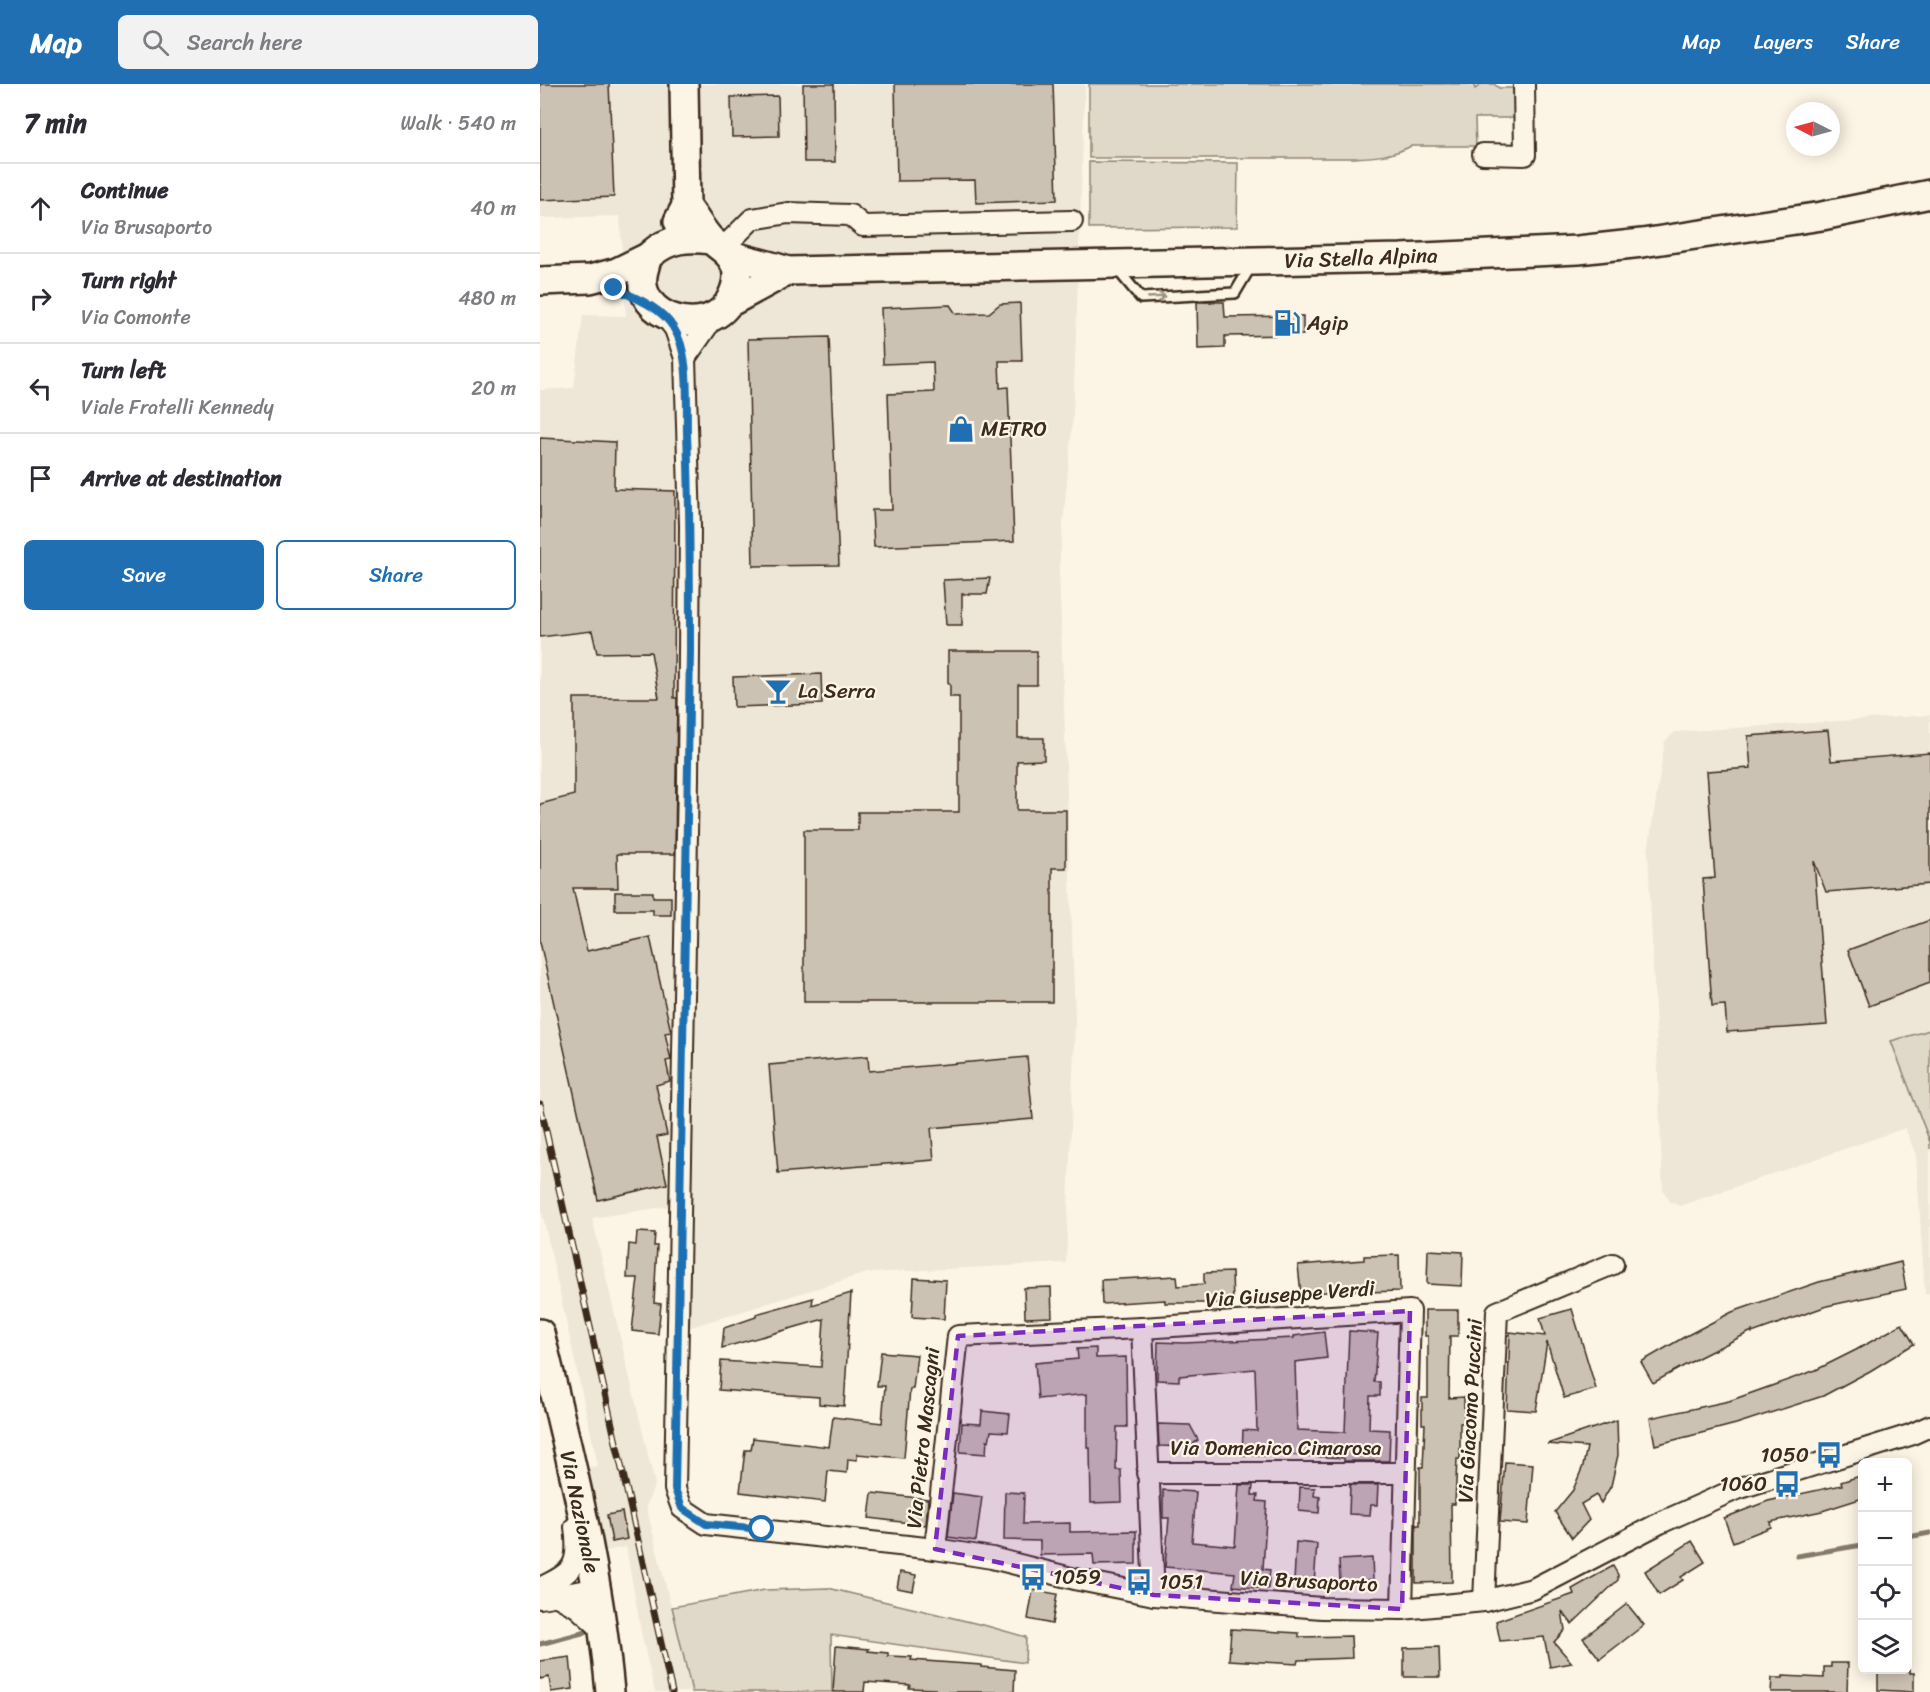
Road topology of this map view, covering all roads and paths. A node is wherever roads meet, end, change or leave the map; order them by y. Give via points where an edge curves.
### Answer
1 (684, 84) edge
2 (1524, 84) edge
3 (1483, 154) dead end
4 (1930, 194) edge
5 (686, 206) junction
6 (1072, 221) dead end
7 (670, 242) junction
8 (720, 247) junction
9 (648, 257) junction
10 (788, 271) junction
11 (590, 279) junction
12 (540, 281) edge
13 (659, 311) junction
14 (719, 311) junction
15 (685, 358) junction
16 (1613, 1264) dead end
17 (1142, 1328) junction
18 (540, 1333) edge
19 (1930, 1426) edge
20 (1148, 1473) junction
21 (1405, 1473) junction
22 (575, 1477) junction
23 (935, 1549) junction
24 (596, 1585) junction
25 (540, 1588) edge
26 (554, 1591) edge
27 (1154, 1595) junction
28 (1484, 1601) junction
29 (1402, 1609) junction
30 (603, 1630) junction
31 (610, 1692) edge

1 - 5 street
2 - 3 street via 1525,155
4 - 10 street, Via Stella Alpina via 1822,216 1578,250 1401,258
5 - 7 street
5 - 8 street
6 - 8 street via 863,226 850,215 788,213 752,219
7 - 8 street via 693,237
7 - 9 street
8 - 10 street, Via Stella Alpina via 742,260
8 - 14 street via 737,273 735,289
9 - 11 street via 617,272
9 - 13 street via 642,279 645,292
10 - 14 street, Via Stella Alpina
11 - 12 street
11 - 13 street
13 - 14 street via 679,321
13 - 15 street via 675,329
14 - 15 street
15 - 23 street, Via Brusaporto via 690,641 675,1489 682,1508 706,1524
16 - 28 street, Via Giacomo Puccini via 1497,1312
17 - 20 street
17 - 21 street, Via Giuseppe Verdi via 1410,1311
17 - 23 street, Via Pietro Mascagni via 958,1336
18 - 22 street, Via Nazionale
19 - 28 street, Via Brusaporto via 1910,1436 1734,1490 1660,1523 1533,1589
20 - 21 street, Via Domenico Cimarosa
20 - 27 street
21 - 29 street, Via Giuseppe Verdi
22 - 24 street, Via Nazionale
22 - 26 street via 572,1506 577,1557
23 - 27 street, Via Brusaporto via 993,1558
24 - 26 street via 584,1591
24 - 30 street, Via Nazionale
25 - 26 street
26 - 30 street
27 - 29 street, Via Brusaporto via 1322,1608
28 - 29 street, Via Brusaporto
30 - 31 street, Via Nazionale

